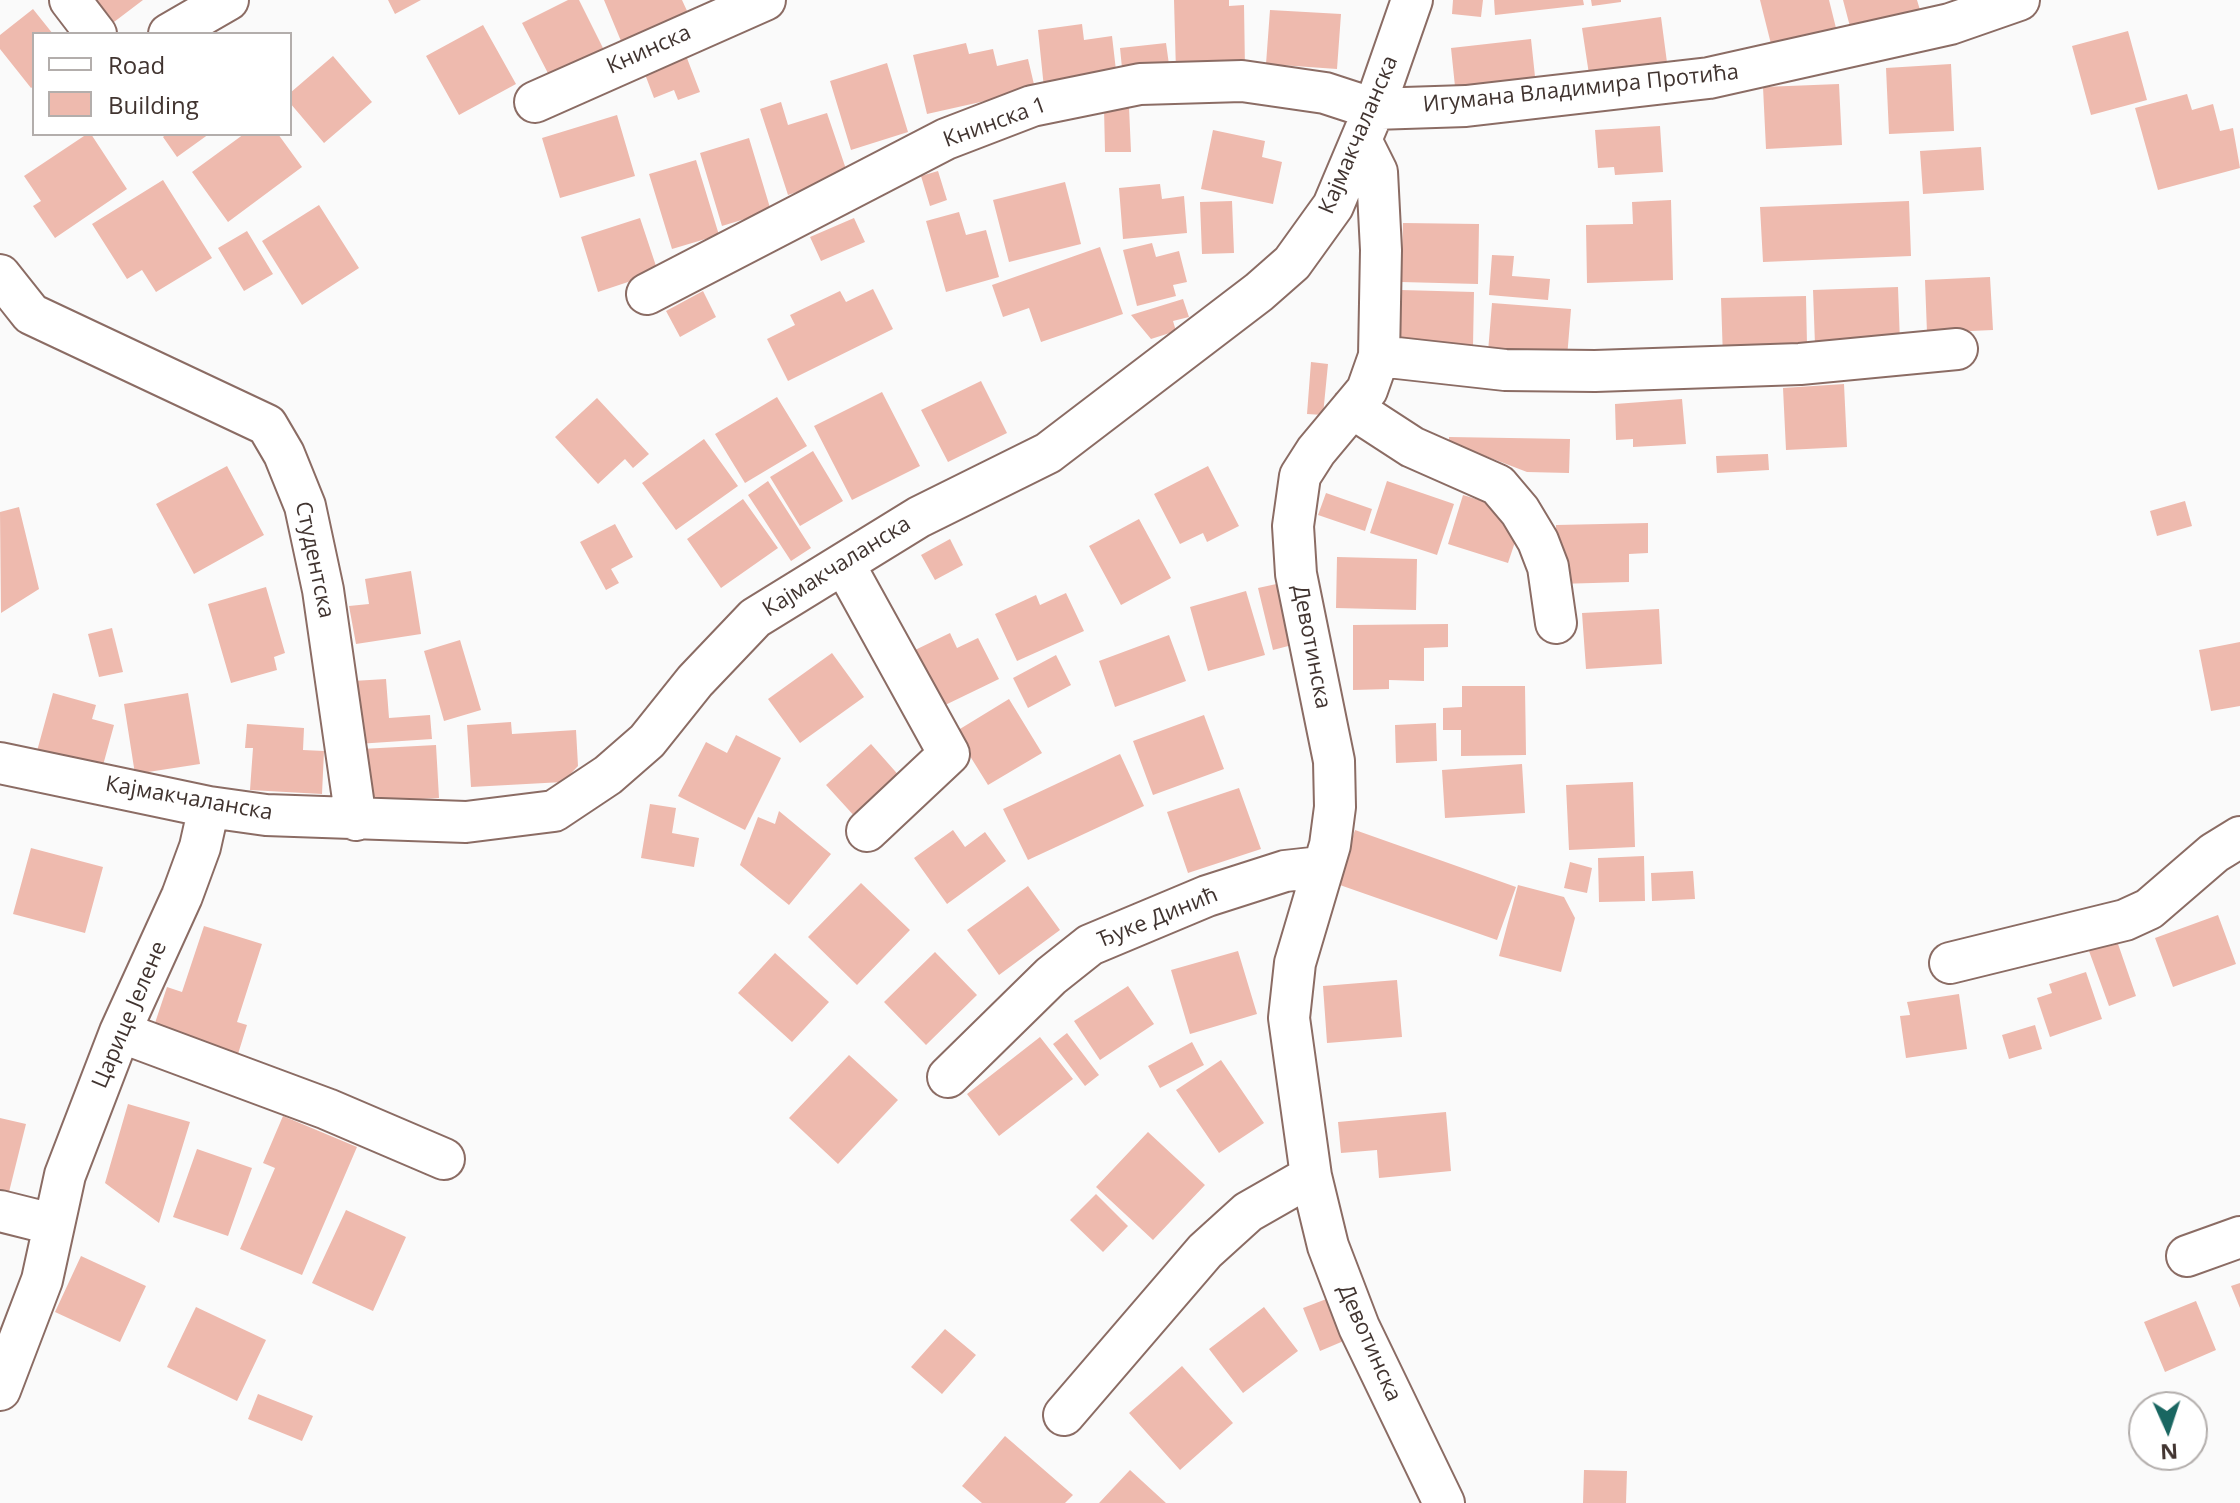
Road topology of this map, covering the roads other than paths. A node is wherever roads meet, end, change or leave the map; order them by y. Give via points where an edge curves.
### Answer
1 (70, 0) edge
2 (228, 0) edge
3 (765, 0) edge
4 (1412, 0) edge
5 (2019, 0) edge
6 (94, 32) edge
7 (172, 32) edge
8 (535, 102) dead end
9 (1368, 124) junction
10 (0, 275) edge
11 (647, 294) dead end
12 (1957, 349) dead end
13 (1379, 356) junction
14 (1352, 408) junction
15 (844, 564) junction
16 (1556, 623) dead end
17 (0, 763) edge
18 (209, 807) junction
19 (356, 820) junction
20 (867, 831) dead end
21 (2240, 837) edge
22 (1321, 867) junction
23 (1950, 963) dead end
24 (120, 1032) junction
25 (948, 1077) dead end
26 (444, 1159) dead end
27 (1311, 1176) junction
28 (0, 1211) edge
29 (52, 1224) junction
30 (2240, 1237) edge
31 (2187, 1256) dead end
32 (0, 1390) edge
33 (1064, 1415) dead end
34 (1444, 1503) edge

1 - 6 street
2 - 7 street
3 - 8 street, Книнска
4 - 9 street, Кајмакчаланска
5 - 9 street, Игумана Владимира Протића via 1950,24 1709,78 1466,106
9 - 11 street, Книнска 1 via 1325,93 1242,81 1140,84 1032,106 880,171
9 - 13 street, Девотинска via 1377,172 1381,250
9 - 15 street, Кајмакчаланска via 1333,206 1311,239 1259,292 1048,453 919,517
10 - 19 street, Студентска via 31,314 267,425 305,506 323,590
12 - 13 street via 1800,364 1580,371 1505,370
13 - 14 street, Девотинска via 1367,390
14 - 16 street via 1412,447 1498,485 1538,541 1548,567
14 - 22 street, Девотинска via 1300,476 1293,526 1296,574 1334,761 1335,807
15 - 19 street, Кајмакчаланска via 755,618 647,741 554,811 466,822
15 - 20 street via 949,754
17 - 18 street, Кајмакчаланска
18 - 19 street, Кајмакчаланска
18 - 24 street, Царице Јелене via 182,896
21 - 23 street via 2149,909 2125,920
22 - 25 street, Ђуке Динић via 1285,871 1207,896 1090,945
22 - 27 street, Девотинска via 1295,963 1289,1018
24 - 26 street
24 - 29 street, Царице Јелене via 65,1175
27 - 33 street via 1248,1212 1205,1251
27 - 34 street, Девотинска via 1328,1246 1359,1327
28 - 29 street
29 - 32 street, Царице Јелене via 42,1280
30 - 31 street

